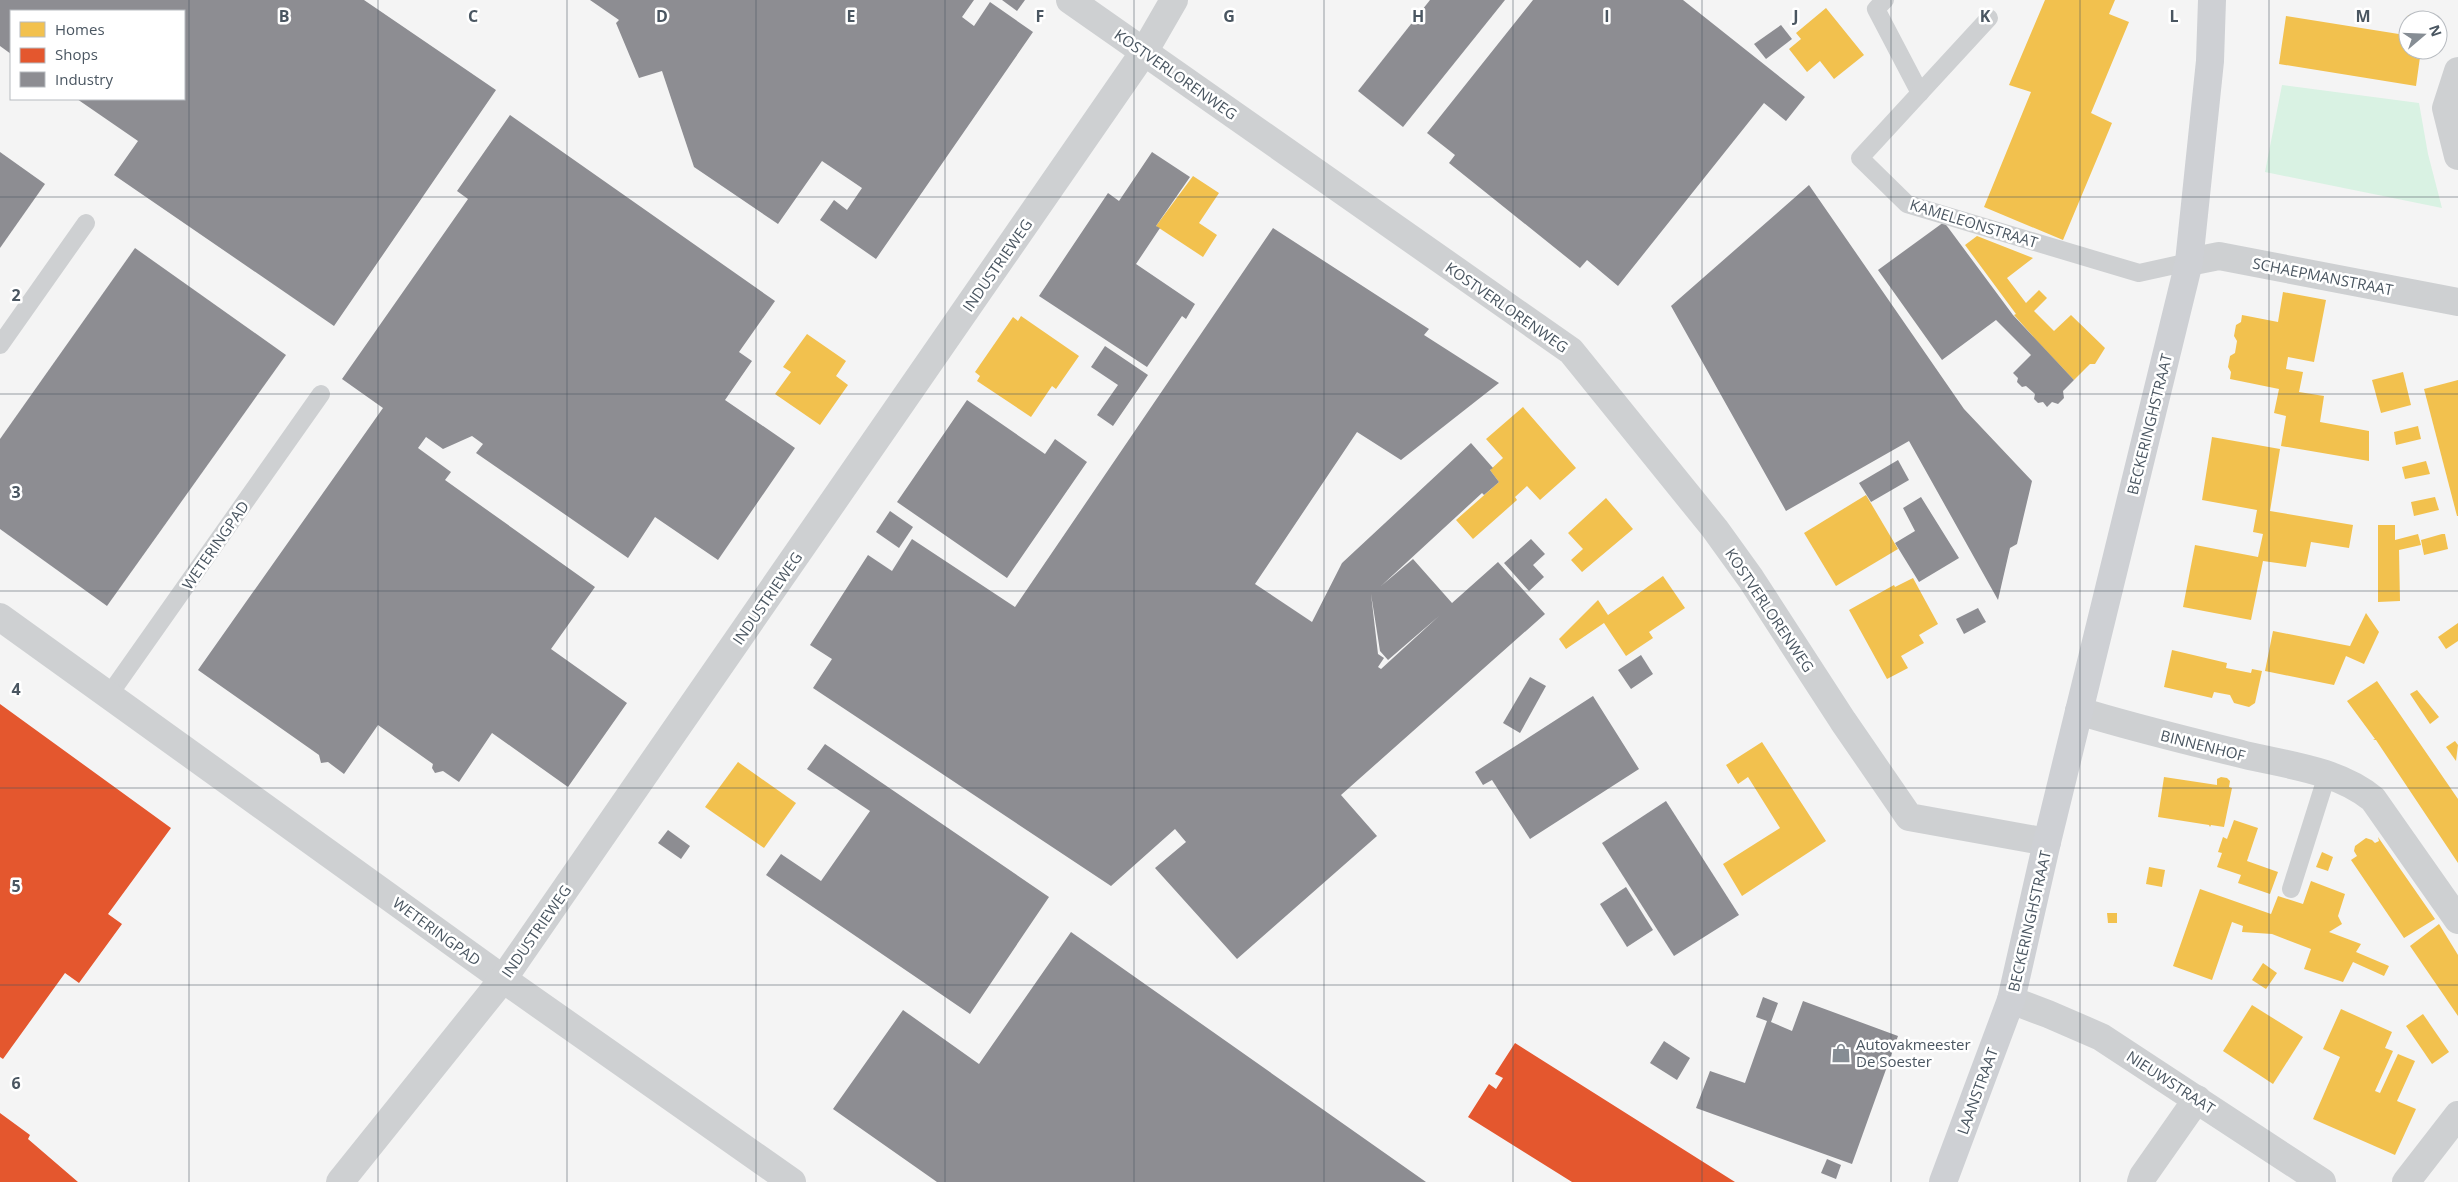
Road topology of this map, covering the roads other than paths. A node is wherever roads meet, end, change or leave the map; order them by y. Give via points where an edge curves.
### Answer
1 (1070, 0) edge
2 (1174, 0) edge
3 (1885, 0) edge
4 (2212, 0) edge
5 (1989, 18) dead end
6 (1144, 52) junction
7 (2458, 71) edge
8 (1920, 93) junction
9 (2458, 156) edge
10 (86, 223) dead end
11 (2189, 262) junction
12 (2458, 302) edge
13 (0, 345) edge
14 (321, 394) dead end
15 (0, 617) edge
16 (109, 695) junction
17 (2079, 711) junction
18 (2327, 775) junction
19 (1909, 817) joint
20 (2047, 842) junction
21 (2291, 889) dead end
22 (2458, 920) edge
23 (503, 979) junction
24 (2011, 1000) junction
25 (2197, 1098) junction
26 (2458, 1115) edge
27 (340, 1182) edge
28 (792, 1182) edge
29 (1943, 1182) edge
30 (2141, 1182) edge
31 (2322, 1182) edge
32 (2406, 1182) edge

1 - 6 street, KOSTVERLORENWEG
2 - 6 street, INDUSTRIEWEG
3 - 8 lane via 1876,9
4 - 11 street, BECKERINGHSTRAAT via 2210,61
5 - 8 lane, KAMELEONSTRAAT
6 - 19 street, KOSTVERLORENWEG via 1571,351 1715,529
6 - 23 street, INDUSTRIEWEG
7 - 9 street via 2446,108
8 - 11 lane, KAMELEONSTRAAT via 1860,158 1907,204 2139,272
10 - 13 lane
11 - 12 street, SCHAEPMANSTRAAT via 2219,256
11 - 17 street, BECKERINGHSTRAAT
14 - 16 lane, WETERINGPAD
15 - 16 street, WETERINGPAD
16 - 23 street, WETERINGPAD
17 - 18 street, BINNENHOF via 2130,727
17 - 20 street, BECKERINGHSTRAAT
18 - 21 lane
18 - 22 street, BINNENHOF via 2359,787 2373,799
19 - 20 street, BECKERINGHSTRAAT
20 - 24 street, BECKERINGHSTRAAT
23 - 27 street, INDUSTRIEWEG
23 - 28 street, WETERINGPAD
24 - 25 street, NIEUWSTRAAT via 2101,1037
24 - 29 street, LAANSTRAAT
25 - 30 street
25 - 31 street, NIEUWSTRAAT
26 - 32 street

